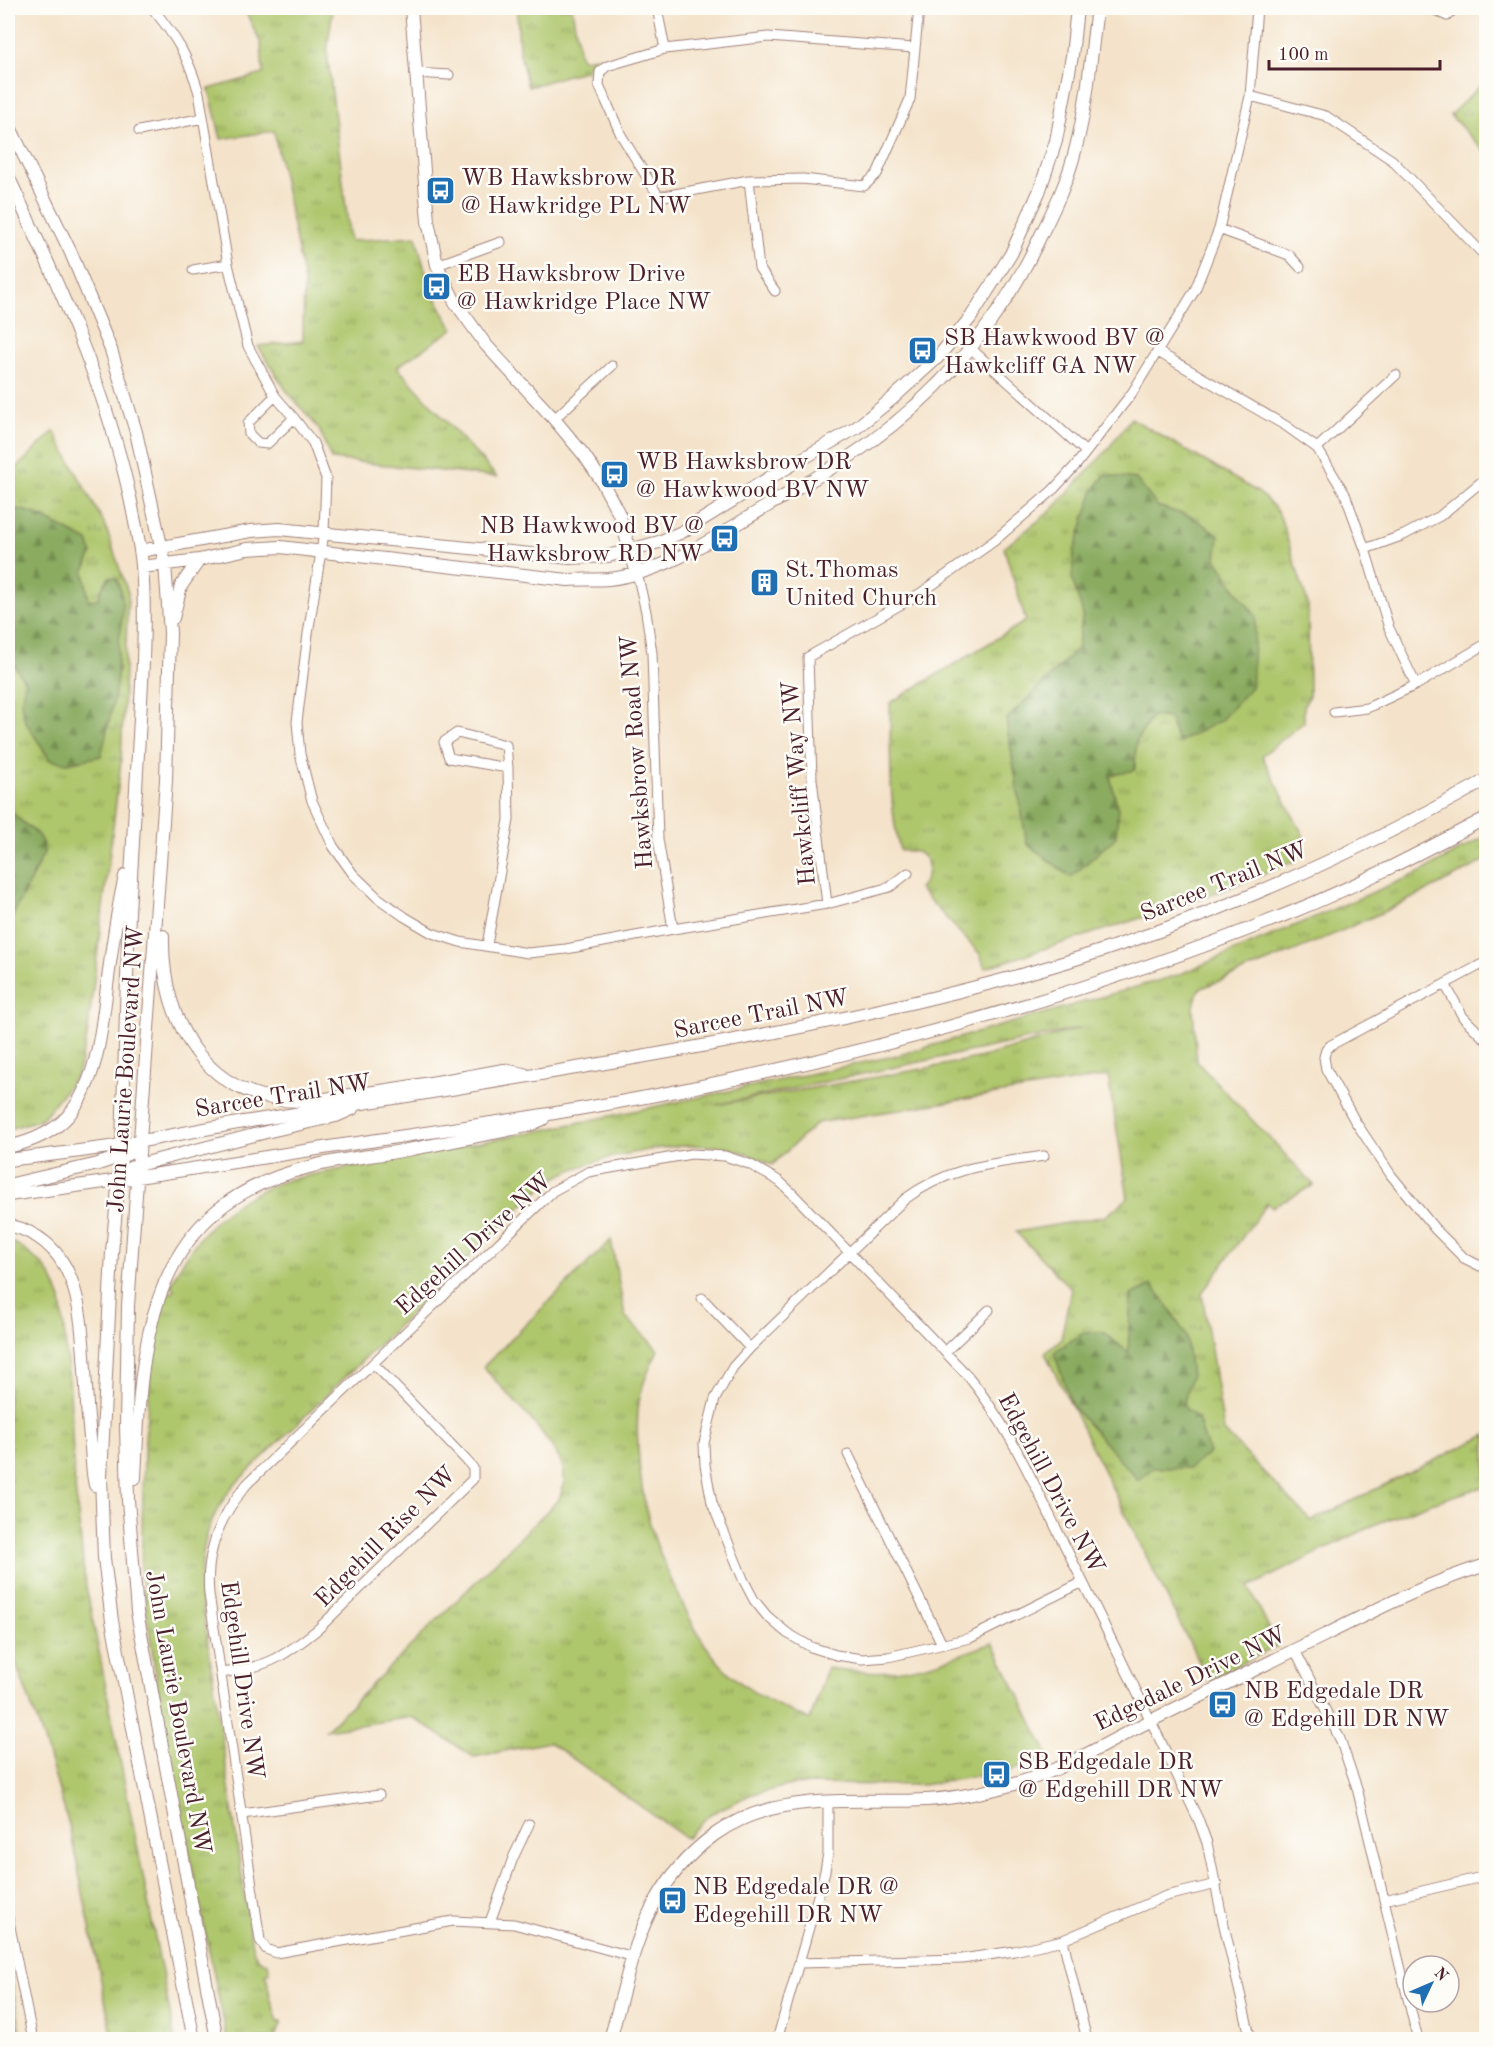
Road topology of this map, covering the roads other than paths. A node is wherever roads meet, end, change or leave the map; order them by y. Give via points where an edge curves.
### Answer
1 (152, 8) edge
2 (411, 8) edge
3 (657, 8) edge
4 (919, 8) edge
5 (1077, 8) edge
6 (1097, 8) edge
7 (1257, 8) edge
8 (1431, 8) edge
9 (1455, 8) edge
10 (914, 48) junction
11 (665, 50) junction
12 (1072, 56) junction
13 (1091, 59) junction
14 (415, 73) junction
15 (449, 75) dead end
16 (1250, 96) junction
17 (203, 118) junction
18 (8, 123) edge
19 (139, 131) dead end
20 (8, 176) edge
21 (749, 180) junction
22 (1219, 228) junction
23 (501, 242) dead end
24 (1486, 257) edge
25 (228, 264) junction
26 (437, 265) junction
27 (1300, 267) dead end
28 (193, 270) dead end
29 (775, 291) dead end
30 (957, 336) junction
31 (971, 349) junction
32 (1158, 352) junction
33 (612, 366) dead end
34 (1396, 375) dead end
35 (274, 396) junction
36 (294, 418) junction
37 (554, 419) junction
38 (1317, 448) junction
39 (1086, 452) junction
40 (1486, 478) edge
41 (324, 533) junction
42 (162, 547) junction
43 (1365, 549) junction
44 (631, 550) junction
45 (140, 551) junction
46 (320, 552) junction
47 (199, 560) junction
48 (165, 564) junction
49 (142, 567) junction
50 (637, 573) junction
51 (170, 633) junction
52 (1486, 644) edge
53 (1416, 685) junction
54 (1334, 712) dead end
55 (508, 768) junction
56 (1486, 780) edge
57 (1486, 818) edge
58 (132, 839) junction
59 (908, 873) dead end
60 (160, 877) junction
61 (827, 904) junction
62 (673, 929) junction
63 (486, 945) junction
64 (1486, 962) edge
65 (1445, 984) junction
66 (1486, 1040) edge
67 (534, 1075) junction
68 (364, 1103) junction
69 (555, 1113) junction
70 (141, 1140) junction
71 (8, 1147) edge
72 (121, 1150) junction
73 (1044, 1156) dead end
74 (8, 1160) edge
75 (138, 1171) junction
76 (118, 1180) junction
77 (8, 1185) edge
78 (8, 1195) edge
79 (8, 1225) edge
80 (849, 1253) junction
81 (1486, 1266) edge
82 (702, 1298) dead end
83 (989, 1310) dead end
84 (750, 1348) junction
85 (945, 1352) junction
86 (373, 1363) junction
87 (848, 1454) dead end
88 (128, 1500) junction
89 (100, 1503) junction
90 (1486, 1565) edge
91 (1083, 1582) junction
92 (942, 1644) junction
93 (1295, 1650) junction
94 (221, 1673) junction
95 (1151, 1721) junction
96 (379, 1795) dead end
97 (828, 1803) junction
98 (242, 1814) junction
99 (529, 1824) dead end
100 (1486, 1876) edge
101 (1216, 1884) junction
102 (1384, 1900) junction
103 (8, 1917) edge
104 (490, 1922) junction
105 (1063, 1940) junction
106 (634, 1957) junction
107 (799, 1963) junction
108 (1486, 2035) edge
109 (33, 2040) edge
110 (194, 2040) edge
111 (217, 2040) edge
112 (610, 2040) edge
113 (777, 2040) edge
114 (1087, 2040) edge
115 (1251, 2040) edge
116 (1418, 2040) edge
117 (1467, 2040) edge

1 - 17 street, Hawkcliff Way NW via 178,40 193,72
2 - 14 main road
3 - 11 street
4 - 10 street
5 - 12 main road
6 - 13 main road
7 - 16 street, Hawkcliff Way NW
8 - 9 street via 1447,16
10 - 11 street via 768,37
10 - 21 street via 910,99 877,174 864,186 803,179
11 - 21 street via 607,66 600,72 599,86 621,135 659,197
12 - 13 main road
12 - 30 main road via 1056,141 1039,192 1011,254
13 - 31 main road via 1076,150 1059,198 1028,265
14 - 15 street
14 - 26 main road via 428,222
16 - 22 street, Hawkcliff Way NW
16 - 24 street via 1326,116 1392,160
17 - 19 street
17 - 25 street, Hawkcliff Way NW
18 - 42 main road, John Laurie Boulevard NW via 71,253 111,350 136,432
20 - 45 main road, John Laurie Boulevard NW via 90,362 123,466
21 - 29 street via 759,268
22 - 27 street via 1289,255
22 - 32 street, Hawkcliff Way NW via 1195,290
23 - 26 street
25 - 28 street
25 - 35 street, Hawkcliff Way NW via 248,346
26 - 37 main road via 455,302 486,345
30 - 31 street
30 - 44 main road via 856,428 682,532
31 - 39 street
31 - 50 main road via 907,414 869,443 688,552
32 - 38 street
32 - 39 street, Hawkcliff Way NW
33 - 37 street
34 - 38 street
35 - 36 street, Hawkcliff Way NW
35 - 36 street via 248,423 249,434 258,443 267,444
36 - 41 street, Hawkcliff Way NW via 313,443 326,478
37 - 44 main road via 601,480 619,514
38 - 43 street via 1345,494
39 - 61 street, Hawkcliff Way NW via 1052,491 994,541 921,593 808,657 812,779
40 - 43 street via 1440,516
41 - 42 main road via 251,531
41 - 44 main road via 570,558
41 - 46 street, Hawkcliff Way NW
42 - 45 main road
42 - 48 main road, John Laurie Boulevard NW
43 - 53 street via 1389,628
44 - 50 main road
45 - 49 main road, John Laurie Boulevard NW
46 - 47 main road via 280,547 248,549
46 - 50 main road via 568,580 610,579
46 - 63 street, Hawkcliff Way NW via 297,722 300,754 312,801 333,846 378,898 432,933
47 - 48 main road
47 - 51 main road via 181,586
48 - 49 main road
48 - 51 main road, John Laurie Boulevard NW
49 - 58 main road, John Laurie Boulevard NW via 144,646
50 - 62 street, Hawksbrow Road NW via 652,653 658,839
51 - 60 main road, John Laurie Boulevard NW
52 - 53 street
53 - 54 street via 1367,708
55 - 55 street via 506,745 457,733 444,742 449,758
55 - 63 street via 509,820
56 - 67 main road, Sarcee Trail NW via 1317,867 1218,909 1043,968 793,1029
57 - 69 main road via 1295,911 1168,960 1045,1000 830,1058
58 - 71 main road via 91,1074 67,1117 31,1142
58 - 72 main road, John Laurie Boulevard NW
59 - 61 street via 890,887
60 - 67 main road via 163,958 170,1001 204,1061 238,1086 283,1099 306,1101 504,1070
60 - 70 main road, John Laurie Boulevard NW
61 - 62 street, Hawkcliff Way NW
62 - 63 street, Hawkcliff Way NW via 528,953
64 - 65 street
65 - 66 street via 1462,1017
65 - 81 street via 1331,1045 1324,1063 1355,1121 1414,1205 1464,1258
67 - 68 main road, Sarcee Trail NW
68 - 70 main road, Sarcee Trail NW
68 - 75 main road via 336,1116 270,1131
69 - 75 main road
69 - 88 main road via 527,1126 280,1175 229,1200 207,1219 180,1254 159,1299 148,1340 138,1414 134,1492
70 - 72 main road via 134,1151
70 - 75 main road, John Laurie Boulevard NW
72 - 74 main road
72 - 76 main road, John Laurie Boulevard NW
72 - 77 main road via 98,1164
73 - 80 street via 955,1171 905,1199
75 - 76 main road via 125,1171
75 - 88 main road, John Laurie Boulevard NW via 128,1306
76 - 78 main road
76 - 89 main road, John Laurie Boulevard NW
79 - 89 main road via 42,1239 58,1255 77,1296 94,1481
80 - 84 street
80 - 85 street, Edgehill Drive NW
80 - 86 street, Edgehill Drive NW via 779,1181 749,1164 725,1156 691,1154 608,1167 588,1172 553,1191
82 - 84 street
83 - 85 street
84 - 92 street via 733,1367 715,1399 704,1443 712,1503 754,1600 787,1634 836,1655 875,1658
85 - 91 street, Edgehill Drive NW via 989,1401
86 - 94 street, Edgehill Drive NW via 247,1484 219,1524 208,1579
86 - 94 street, Edgehill Rise NW via 473,1468 473,1479 327,1621 295,1647 261,1666
87 - 92 street
88 - 111 main road, John Laurie Boulevard NW via 137,1612
89 - 110 main road, John Laurie Boulevard NW via 112,1621
90 - 93 main road, Edgedale Drive NW via 1454,1575
91 - 92 street via 970,1638
91 - 95 street, Edgehill Drive NW
93 - 95 main road, Edgedale Drive NW
93 - 102 street via 1340,1739 1365,1816
94 - 98 street, Edgehill Drive NW
95 - 97 main road, Edgedale Drive NW via 1050,1772 989,1791 928,1800
95 - 101 street, Edgehill Drive NW via 1199,1821
96 - 98 street
97 - 106 main road, Edgedale Drive NW via 773,1807 717,1833 691,1853 654,1901
97 - 107 street via 825,1871
98 - 104 street, Edgehill Drive NW via 260,1940 269,1952 453,1921
99 - 104 street
100 - 102 street
101 - 105 street via 1166,1896
101 - 115 street, Edgehill Drive NW
102 - 116 street
103 - 109 street
104 - 106 street, Edgehill Drive NW via 514,1924
105 - 107 street via 962,1959
105 - 114 street
106 - 112 main road, Edgedale Drive NW
107 - 113 street
108 - 117 street

